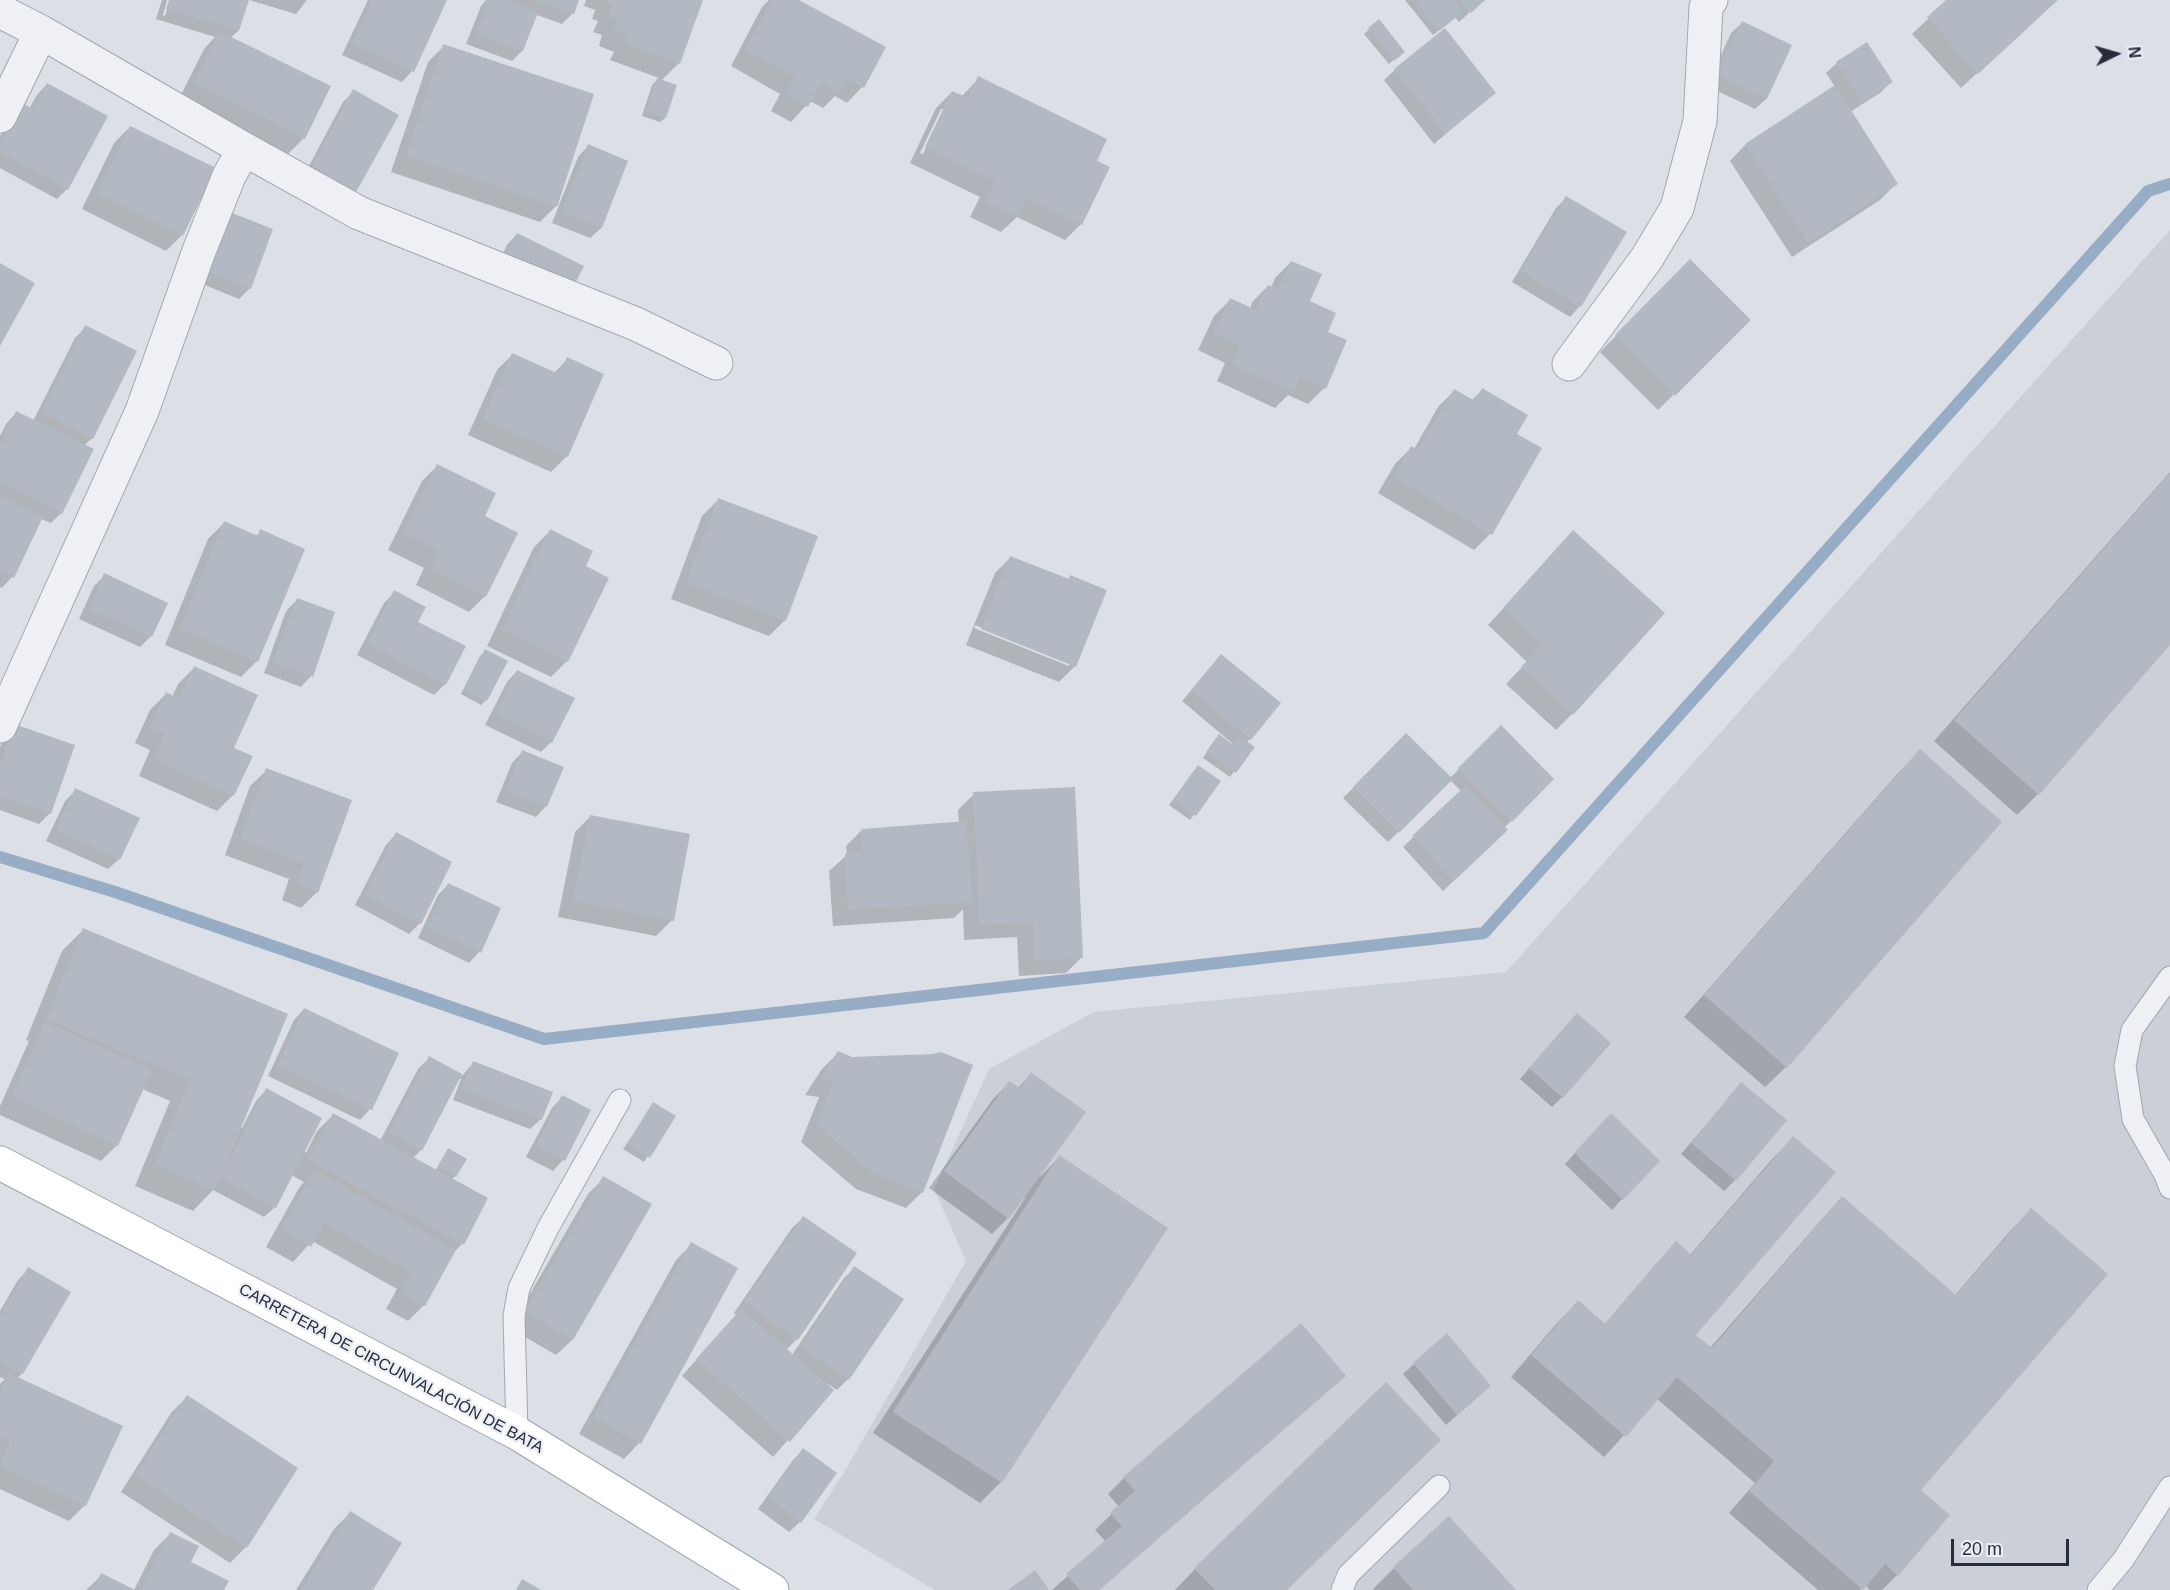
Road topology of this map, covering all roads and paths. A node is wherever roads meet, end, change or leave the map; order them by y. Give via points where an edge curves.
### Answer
1 (1711, 0) edge
2 (0, 11) edge
3 (41, 32) junction
4 (0, 116) edge
5 (244, 149) junction
6 (716, 363) dead end
7 (1569, 364) dead end
8 (0, 726) edge
9 (2170, 977) edge
10 (620, 1100) dead end
11 (0, 1163) edge
12 (2170, 1188) edge
13 (517, 1433) junction
14 (1439, 1486) dead end
15 (2170, 1488) edge
16 (768, 1589) edge
17 (1342, 1590) edge
18 (2098, 1590) edge

1 - 7 street via 1706,8 1700,121 1677,208 1647,258
2 - 3 street
3 - 4 street
3 - 5 street
5 - 6 street via 359,213 636,324
5 - 8 street via 198,251 142,411
9 - 12 lane via 2132,1030 2125,1066 2133,1119
10 - 13 lane via 519,1288 514,1316
11 - 13 main road, CARRETERA DE CIRCUNVALACIÓN DE BATA
13 - 16 main road, CARRETERA DE CIRCUNVALACIÓN DE BATA
14 - 17 lane via 1348,1575
15 - 18 lane via 2123,1560

